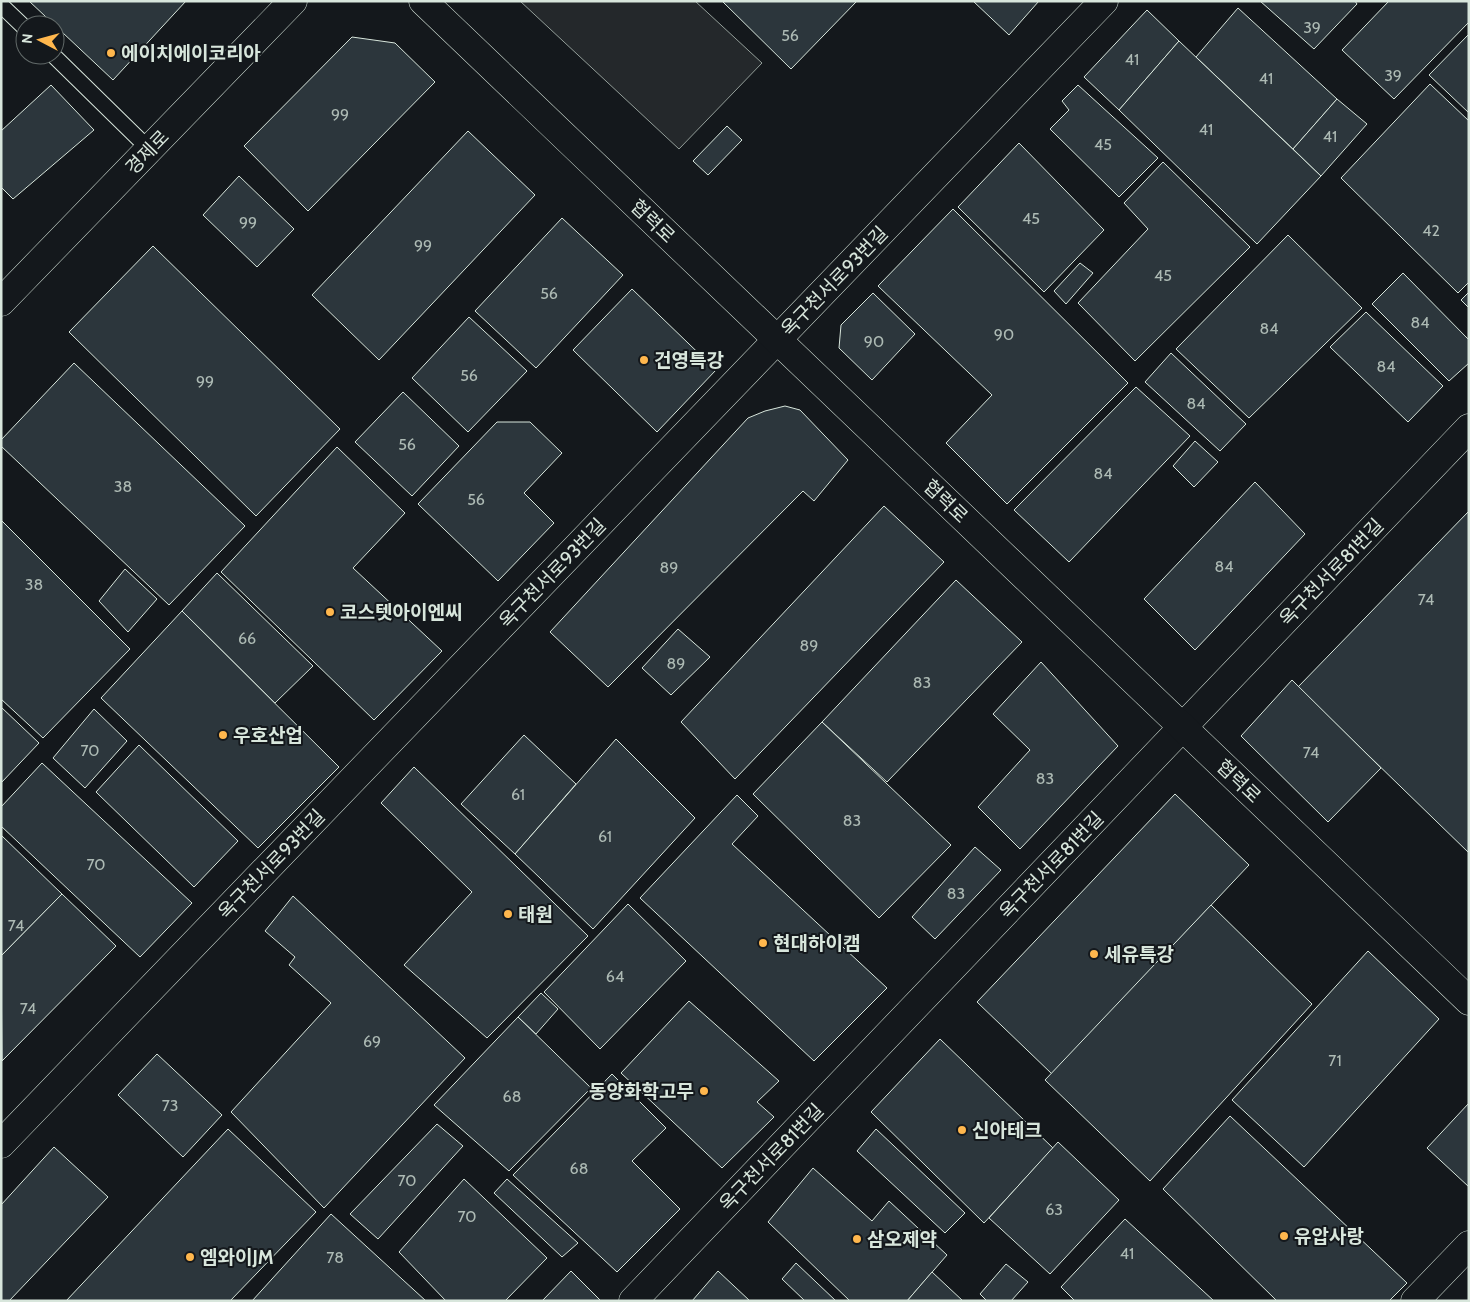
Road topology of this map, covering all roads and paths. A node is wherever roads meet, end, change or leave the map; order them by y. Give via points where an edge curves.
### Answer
1 (293, 1) edge
2 (423, 1) edge
3 (1104, 1) edge
4 (1, 5) edge
5 (15, 18) edge
6 (63, 65) edge
7 (149, 149) junction
8 (1, 302) edge
9 (777, 340) junction
10 (1469, 428) edge
11 (1182, 728) junction
12 (1469, 1002) edge
13 (1, 1144) edge
14 (1469, 1245) edge
15 (633, 1301) edge
16 (1415, 1301) edge

1 - 7 street, 경제로
2 - 9 street, 협력로
3 - 9 street, 옥구천서로93번길
4 - 5 lane
6 - 7 lane
7 - 8 street, 경제로
9 - 11 street, 협력로
9 - 13 street, 옥구천서로93번길
10 - 11 street, 옥구천서로81번길
11 - 12 street, 협력로
11 - 15 street, 옥구천서로81번길
14 - 16 street

